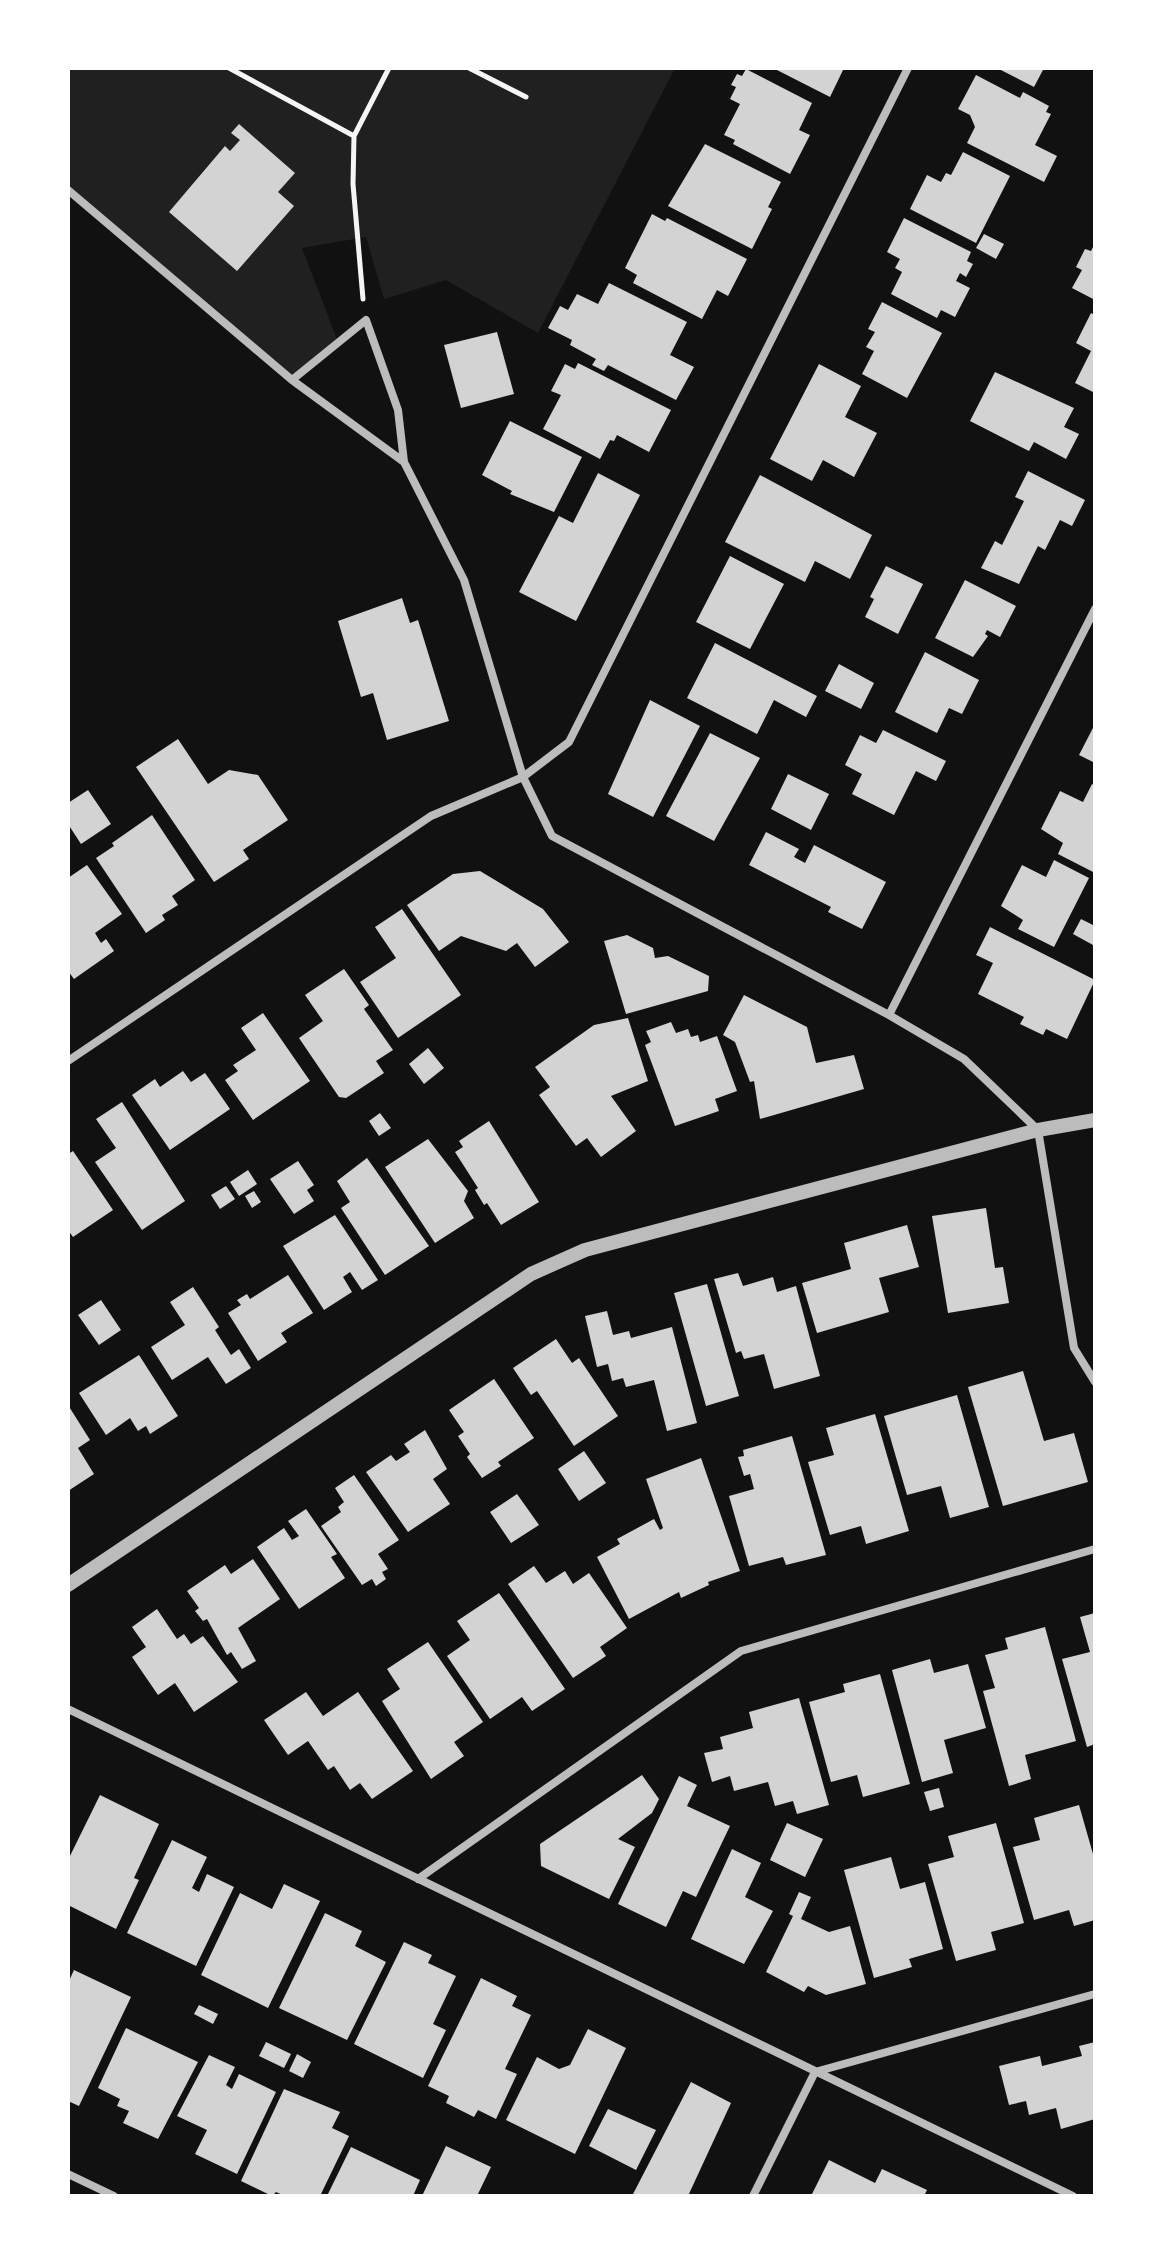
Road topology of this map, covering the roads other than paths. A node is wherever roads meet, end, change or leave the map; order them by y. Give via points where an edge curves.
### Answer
1 (908, 68) edge
2 (68, 190) edge
3 (292, 380) junction
4 (404, 462) junction
5 (1095, 609) edge
6 (523, 777) junction
7 (889, 1015) junction
8 (68, 1061) edge
9 (1095, 1120) edge
10 (1038, 1130) junction
11 (1095, 1382) edge
12 (1095, 1549) edge
13 (68, 1585) edge
14 (68, 1709) edge
15 (418, 1879) junction
16 (1095, 1994) edge
17 (815, 2072) junction
18 (68, 2174) edge
19 (114, 2196) edge
20 (753, 2196) edge
21 (1073, 2196) edge

1 - 6 street via 569,742
2 - 3 street
3 - 4 street
3 - 4 street via 366,320 398,410
4 - 6 street via 464,580
5 - 7 street
6 - 7 street via 552,836
6 - 8 street via 431,816
7 - 10 street via 964,1059
9 - 10 street
10 - 11 street via 1074,1348
10 - 13 street via 585,1250 531,1274
12 - 15 street via 741,1651
14 - 15 street
15 - 17 street
16 - 17 street
17 - 20 street
17 - 21 street
18 - 19 street

